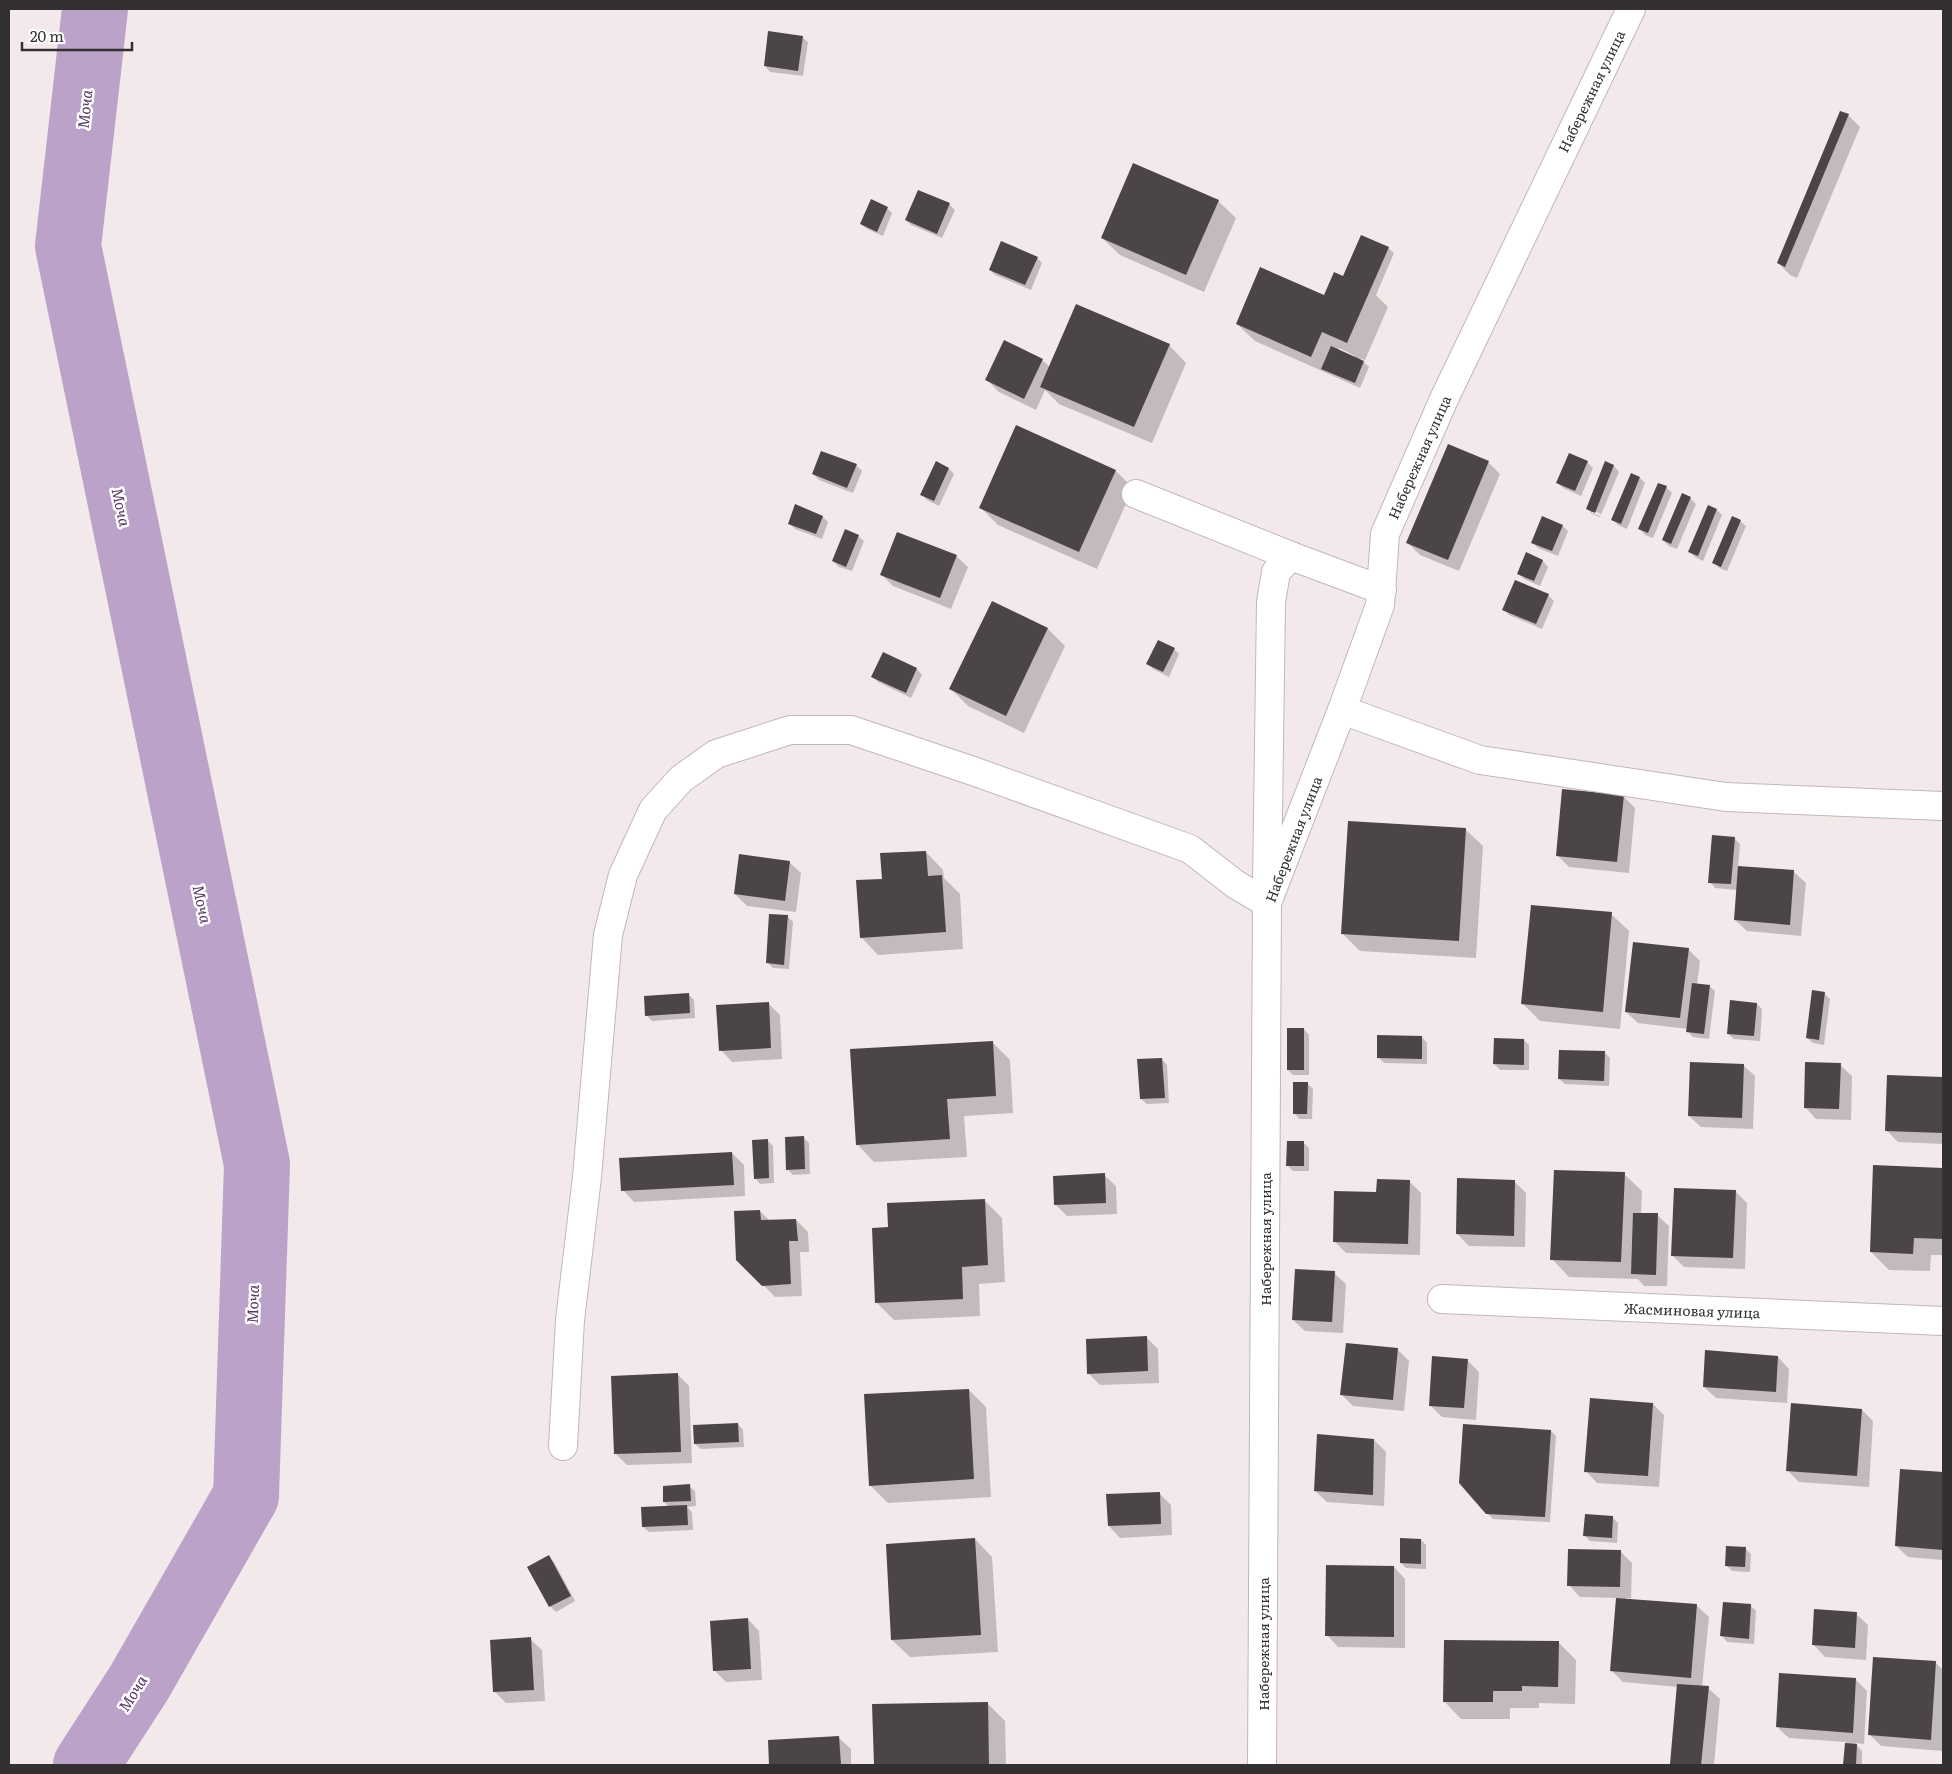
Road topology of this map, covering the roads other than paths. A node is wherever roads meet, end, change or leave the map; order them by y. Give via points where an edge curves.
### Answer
1 (1631, 9) edge
2 (1136, 494) dead end
3 (1291, 556) junction
4 (1382, 590) junction
5 (1342, 710) junction
6 (1943, 806) edge
7 (1267, 903) junction
8 (1442, 1299) dead end
9 (1943, 1321) edge
10 (563, 1446) dead end
11 (1262, 1765) edge

1 - 4 street, Набережная улица via 1444,399 1385,534
2 - 3 street
3 - 4 street
3 - 7 street via 1276,572 1271,602
4 - 5 street, Набережная улица via 1380,605
5 - 6 street via 1480,760 1726,797
5 - 7 street, Набережная улица
7 - 10 street via 1235,884 1190,849 851,730 790,730 716,754 681,779 653,810 623,875 608,935 587,1177 570,1320
7 - 11 street, Набережная улица
8 - 9 street, Жасминовая улица

